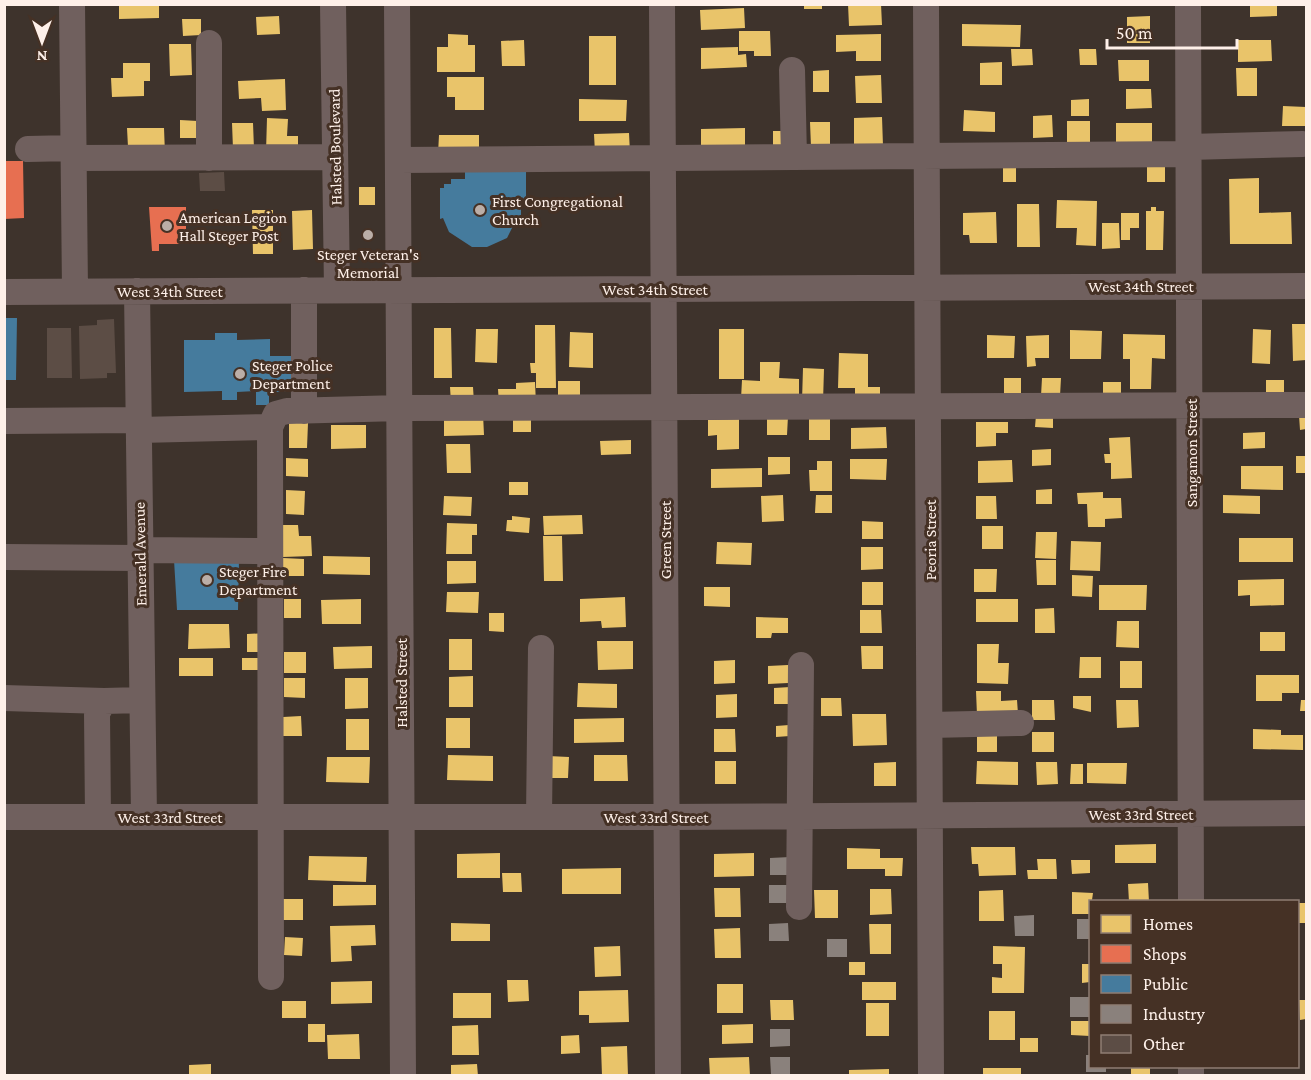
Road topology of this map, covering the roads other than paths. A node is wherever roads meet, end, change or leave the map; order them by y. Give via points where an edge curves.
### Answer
1 (72, 4) edge
2 (333, 4) edge
3 (397, 4) edge
4 (662, 4) edge
5 (926, 4) edge
6 (1188, 4) edge
7 (209, 43) dead end
8 (792, 70) dead end
9 (1303, 144) dead end
10 (28, 149) dead end
11 (1189, 150) junction
12 (74, 153) junction
13 (927, 155) junction
14 (794, 157) junction
15 (209, 158) junction
16 (335, 158) junction
17 (663, 158) junction
18 (399, 160) junction
19 (1191, 286) junction
20 (1306, 286) edge
21 (929, 288) junction
22 (664, 289) junction
23 (304, 290) junction
24 (337, 290) junction
25 (400, 290) junction
26 (75, 291) junction
27 (137, 291) junction
28 (4, 292) edge
29 (1191, 405) junction
30 (1306, 405) edge
31 (400, 408) junction
32 (929, 408) junction
33 (665, 409) junction
34 (304, 411) junction
35 (4, 421) edge
36 (139, 425) junction
37 (270, 427) junction
38 (270, 551) junction
39 (140, 554) junction
40 (4, 556) edge
41 (541, 648) dead end
42 (801, 665) dead end
43 (4, 698) edge
44 (142, 700) junction
45 (104, 701) junction
46 (1021, 723) dead end
47 (930, 725) junction
48 (1306, 813) edge
49 (1191, 814) junction
50 (931, 816) junction
51 (4, 817) edge
52 (402, 817) junction
53 (800, 817) junction
54 (98, 818) junction
55 (144, 818) junction
56 (271, 818) junction
57 (539, 818) junction
58 (666, 818) junction
59 (1191, 900) edge
60 (799, 908) dead end
61 (271, 977) dead end
62 (403, 1076) edge
63 (668, 1076) edge
64 (931, 1076) edge

1 - 12 street
2 - 16 street, Halsted Boulevard
3 - 18 street
4 - 17 street, Green Street
5 - 13 street, Peoria Street
6 - 11 street, Sangamon Street
7 - 15 street
8 - 14 street
9 - 11 street
10 - 12 street
11 - 13 street
11 - 19 street, Sangamon Street
12 - 15 street
12 - 26 street
13 - 14 street
13 - 21 street, Peoria Street
14 - 17 street
15 - 16 street
16 - 24 street, Halsted Boulevard
17 - 18 street
17 - 22 street, Green Street
18 - 25 street
19 - 20 street, West 34th Street
19 - 21 street, West 34th Street
19 - 29 street, Sangamon Street
21 - 22 street, West 34th Street
21 - 32 street, Peoria Street
22 - 25 street, West 34th Street
22 - 33 street, Green Street
23 - 24 street, West 34th Street
23 - 27 street, West 34th Street
23 - 34 street
24 - 25 street, West 34th Street
25 - 31 street, Halsted Street
26 - 27 street, West 34th Street
26 - 28 street, West 34th Street
27 - 36 street, Emerald Avenue
29 - 30 street
29 - 32 street
29 - 49 street, Sangamon Street
31 - 33 street
31 - 34 street
31 - 52 street, Halsted Street
32 - 33 street
32 - 47 street, Peoria Street
33 - 58 street, Green Street
34 - 37 street via 276,414
35 - 36 street
36 - 37 street
36 - 39 street, Emerald Avenue
37 - 38 street
38 - 39 street
38 - 56 street
39 - 40 street
39 - 44 street, Emerald Avenue
41 - 57 street
42 - 53 street
43 - 45 street
44 - 45 street
44 - 55 street, Emerald Avenue
45 - 54 street via 97,713
46 - 47 street
47 - 50 street, Peoria Street
48 - 49 street, West 33rd Street
49 - 50 street, West 33rd Street
49 - 59 street, Sangamon Street
50 - 53 street, West 33rd Street
50 - 64 street, Peoria Street
51 - 54 street, West 33rd Street
52 - 56 street, West 33rd Street
52 - 57 street, West 33rd Street
52 - 62 street, Halsted Street
53 - 58 street, West 33rd Street
53 - 60 street
54 - 55 street, West 33rd Street
55 - 56 street, West 33rd Street
56 - 61 street
57 - 58 street, West 33rd Street
58 - 63 street, Green Street

